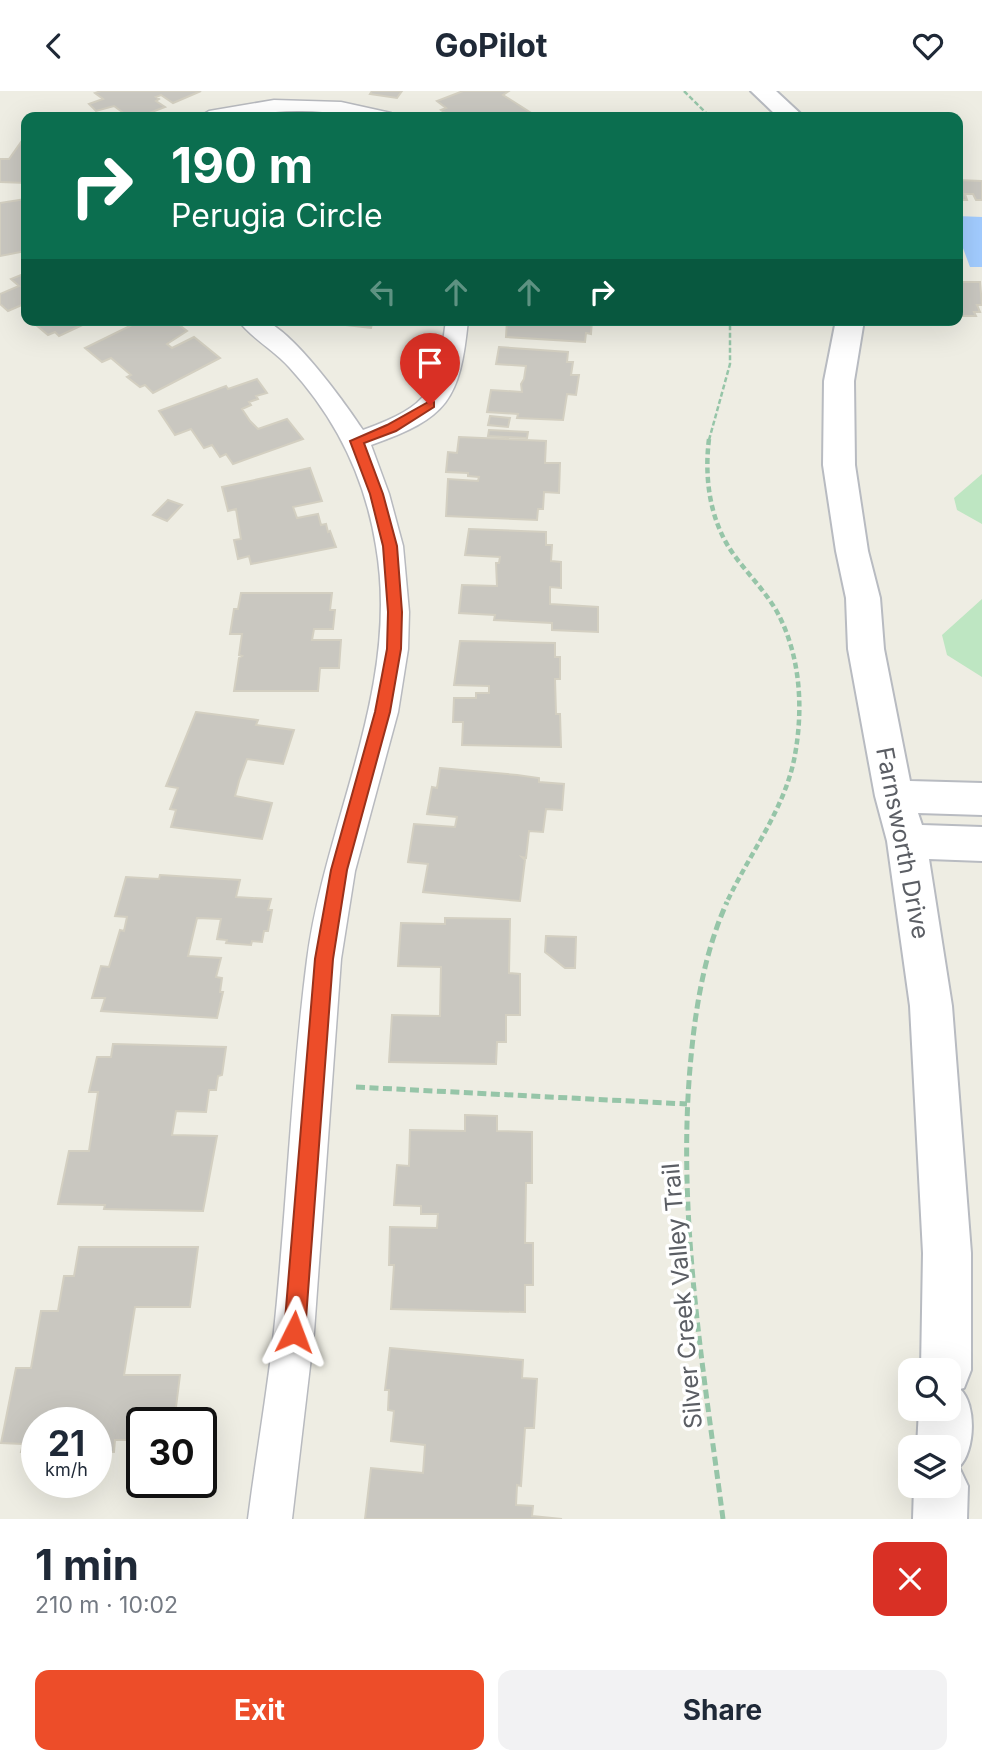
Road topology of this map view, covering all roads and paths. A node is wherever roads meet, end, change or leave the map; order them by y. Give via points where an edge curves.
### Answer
1 (684, 91) edge
2 (762, 91) edge
3 (235, 112) edge
4 (362, 112) edge
5 (705, 112) edge
6 (786, 112) edge
7 (256, 326) edge
8 (456, 326) edge
9 (730, 326) edge
10 (849, 326) edge
11 (357, 441) junction
12 (894, 796) junction
13 (982, 799) edge
14 (907, 841) junction
15 (982, 844) edge
16 (356, 1087) dead end
17 (687, 1104) junction
18 (946, 1358) edge
19 (941, 1498) edge
20 (270, 1519) edge
21 (723, 1519) edge
22 (940, 1519) edge

1 - 5 path
2 - 6 street
3 - 4 street via 300,105
7 - 11 street via 318,385
8 - 11 street via 450,369 430,405
9 - 17 path, Silver Creek Valley Trail via 732,359 709,433 713,513 727,545 766,595 790,640 799,683 798,736 784,789 739,874 709,949 690,1049
10 - 12 street, Farnsworth Drive via 839,381 839,465 863,598 866,649
11 - 20 street via 390,546 394,649 383,712 341,860 324,959 294,1332
12 - 13 street
12 - 14 street, Farnsworth Drive
14 - 15 street
14 - 18 street, Farnsworth Drive via 931,1006 947,1253
16 - 17 path
17 - 21 path, Silver Creek Valley Trail via 688,1217
19 - 22 street

